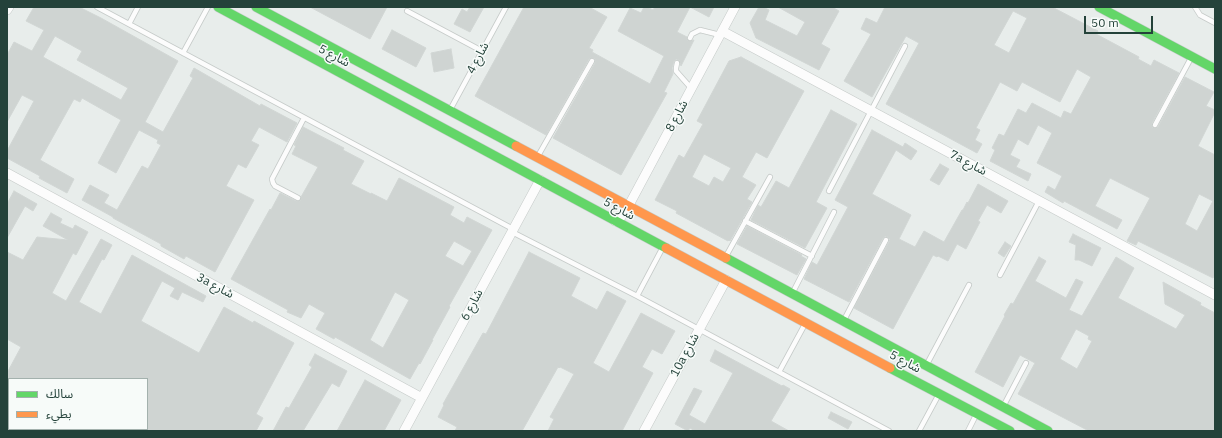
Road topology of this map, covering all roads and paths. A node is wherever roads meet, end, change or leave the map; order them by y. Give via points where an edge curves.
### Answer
1 (9, 7) edge
2 (97, 7) edge
3 (138, 7) edge
4 (208, 7) edge
5 (218, 7) edge
6 (256, 7) edge
7 (506, 7) edge
8 (735, 7) edge
9 (1099, 7) edge
10 (1195, 7) edge
11 (7, 10) edge
12 (407, 11) dead end
13 (1215, 23) edge
14 (129, 24) junction
15 (721, 33) junction
16 (690, 38) dead end
17 (905, 46) dead end
18 (482, 51) junction
19 (183, 53) junction
20 (1191, 56) junction
21 (592, 61) dead end
22 (677, 64) dead end
23 (1214, 67) edge
24 (692, 88) junction
25 (450, 110) junction
26 (871, 111) junction
27 (304, 118) junction
28 (1155, 125) dead end
29 (537, 157) junction
30 (7, 173) edge
31 (770, 177) dead end
32 (540, 180) junction
33 (829, 191) dead end
34 (298, 198) dead end
35 (1039, 201) junction
36 (628, 207) junction
37 (834, 212) dead end
38 (745, 220) junction
39 (615, 221) junction
40 (513, 230) junction
41 (886, 240) dead end
42 (663, 246) junction
43 (812, 256) junction
44 (724, 258) junction
45 (1000, 275) dead end
46 (726, 280) junction
47 (969, 285) dead end
48 (792, 294) junction
49 (1215, 295) edge
50 (637, 296) junction
51 (843, 322) junction
52 (806, 323) junction
53 (699, 330) junction
54 (1026, 363) dead end
55 (926, 366) junction
56 (779, 372) junction
57 (940, 394) junction
58 (422, 398) junction
59 (1003, 407) junction
60 (977, 414) junction
61 (404, 431) edge
62 (644, 431) edge
63 (889, 431) edge
64 (919, 431) edge
65 (968, 431) edge
66 (1010, 431) edge
67 (1048, 431) edge

1 - 11 street
2 - 14 lane
3 - 14 lane
4 - 19 lane
5 - 32 street, شارع 5
6 - 25 street, شارع 5
7 - 18 lane, شارع 4
8 - 15 street, شارع 8
9 - 20 street
10 - 13 lane via 1200,15
12 - 18 lane
14 - 19 lane
15 - 16 lane via 700,30
15 - 24 street, شارع 8
15 - 26 street, 7a شارع
17 - 26 lane
18 - 25 lane, شارع 4
19 - 27 lane
20 - 23 street
20 - 28 lane
21 - 29 lane
22 - 24 lane via 676,71
24 - 36 street, شارع 8
25 - 29 street, شارع 5
26 - 33 lane
26 - 35 street, 7a شارع
27 - 34 lane via 272,179 275,186
27 - 40 lane
29 - 36 street, شارع 5
30 - 58 street, 3a شارع
31 - 38 lane
32 - 39 street, شارع 5
32 - 40 street, شارع 6
35 - 45 lane
35 - 49 street, 7a شارع
36 - 39 street, شارع 8
36 - 44 street, شارع 5
37 - 43 lane
38 - 43 lane
38 - 44 lane
39 - 42 street, شارع 5
40 - 50 lane
40 - 58 street, شارع 6
41 - 51 lane
42 - 46 street, شارع 5
42 - 50 lane
43 - 48 lane
44 - 48 street, شارع 5
46 - 52 street, شارع 5
46 - 53 street, 10a شارع
47 - 55 lane
48 - 51 street, شارع 5
50 - 53 lane
51 - 55 street, شارع 5
52 - 56 lane
52 - 57 street, شارع 5
53 - 56 lane
53 - 62 street, 10a شارع
54 - 59 lane
55 - 59 street, شارع 5
56 - 63 lane
57 - 60 street, شارع 5
57 - 64 lane
58 - 61 street, شارع 6
59 - 67 street, شارع 5
60 - 65 lane
60 - 66 street, شارع 5

